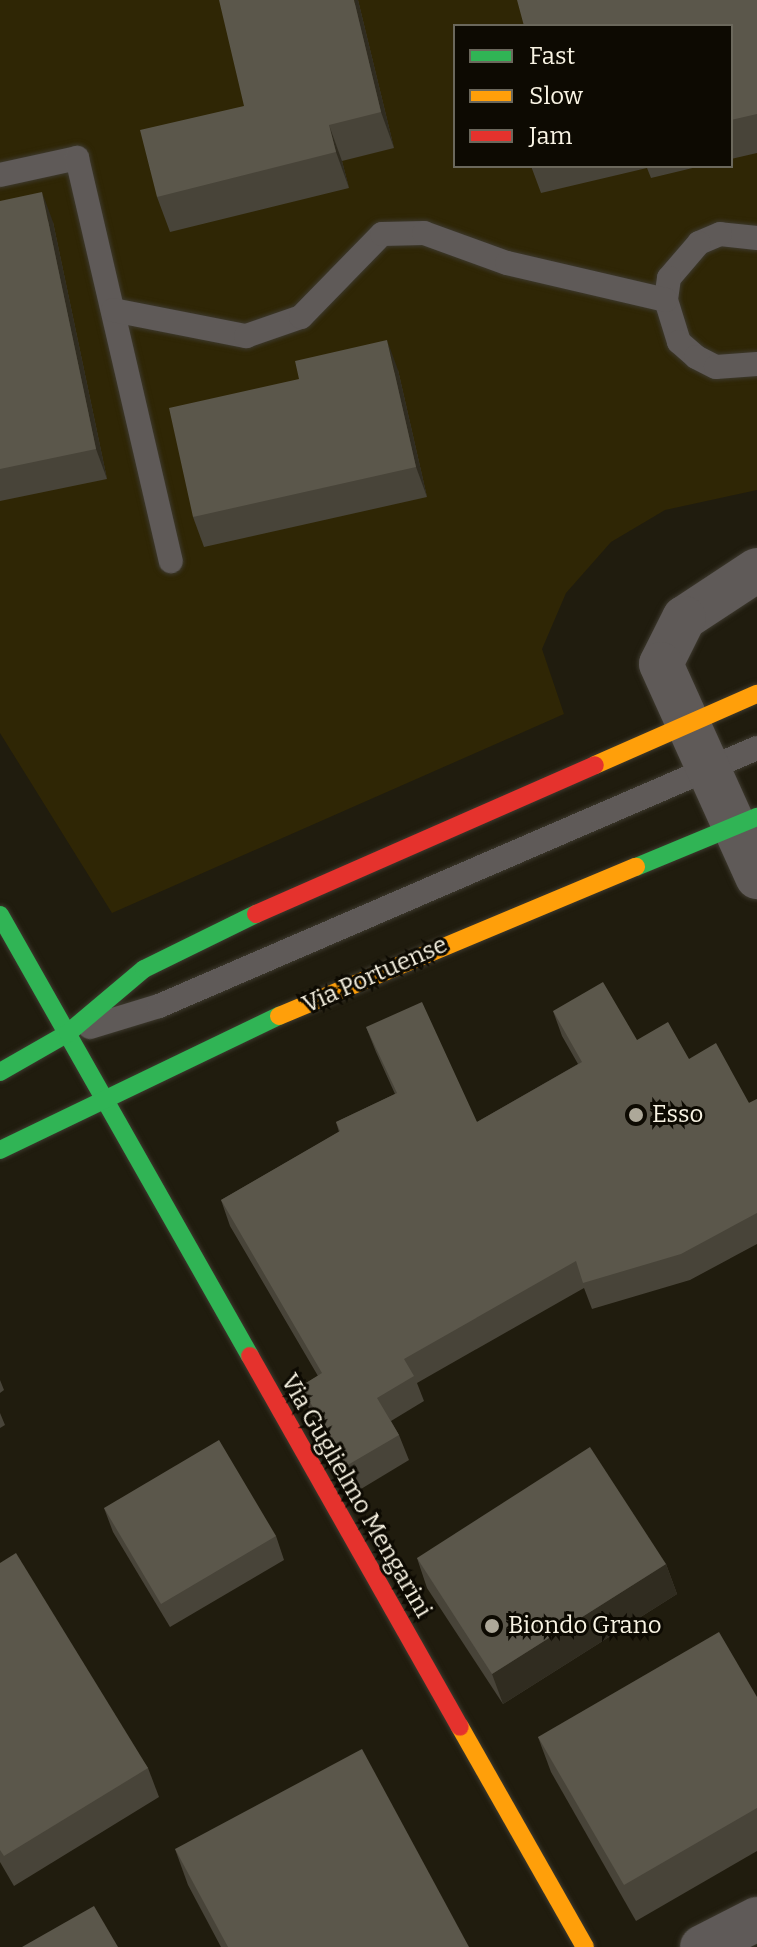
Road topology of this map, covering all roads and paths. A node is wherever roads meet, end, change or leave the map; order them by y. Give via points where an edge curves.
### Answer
1 (0, 175) edge
2 (757, 238) edge
3 (666, 300) junction
4 (113, 310) junction
5 (757, 364) edge
6 (171, 561) dead end
7 (757, 570) edge
8 (757, 694) edge
9 (684, 727) junction
10 (757, 748) edge
11 (705, 771) junction
12 (744, 822) edge
13 (757, 877) edge
14 (0, 915) edge
15 (68, 1033) junction
16 (0, 1072) edge
17 (102, 1095) junction
18 (0, 1150) edge
19 (757, 1919) edge
20 (585, 1947) edge
21 (702, 1947) edge

1 - 4 lane via 77,158
2 - 3 lane via 720,234 699,243 669,278
3 - 4 lane via 410,233 382,234 301,317 246,336
3 - 5 lane via 679,342 696,357 716,367
4 - 6 lane
7 - 9 street via 684,618 665,646 661,674
8 - 9 main road
9 - 11 street
9 - 15 main road via 236,923 144,969
10 - 11 lane
11 - 12 street
11 - 15 lane via 159,1006
12 - 13 street
12 - 17 main road, Via Portuense
14 - 15 main road, Via Guglielmo Mengarini
15 - 16 main road
15 - 17 main road, Via Guglielmo Mengarini
17 - 18 main road, Via Portuense
17 - 20 main road, Via Guglielmo Mengarini
19 - 21 street

